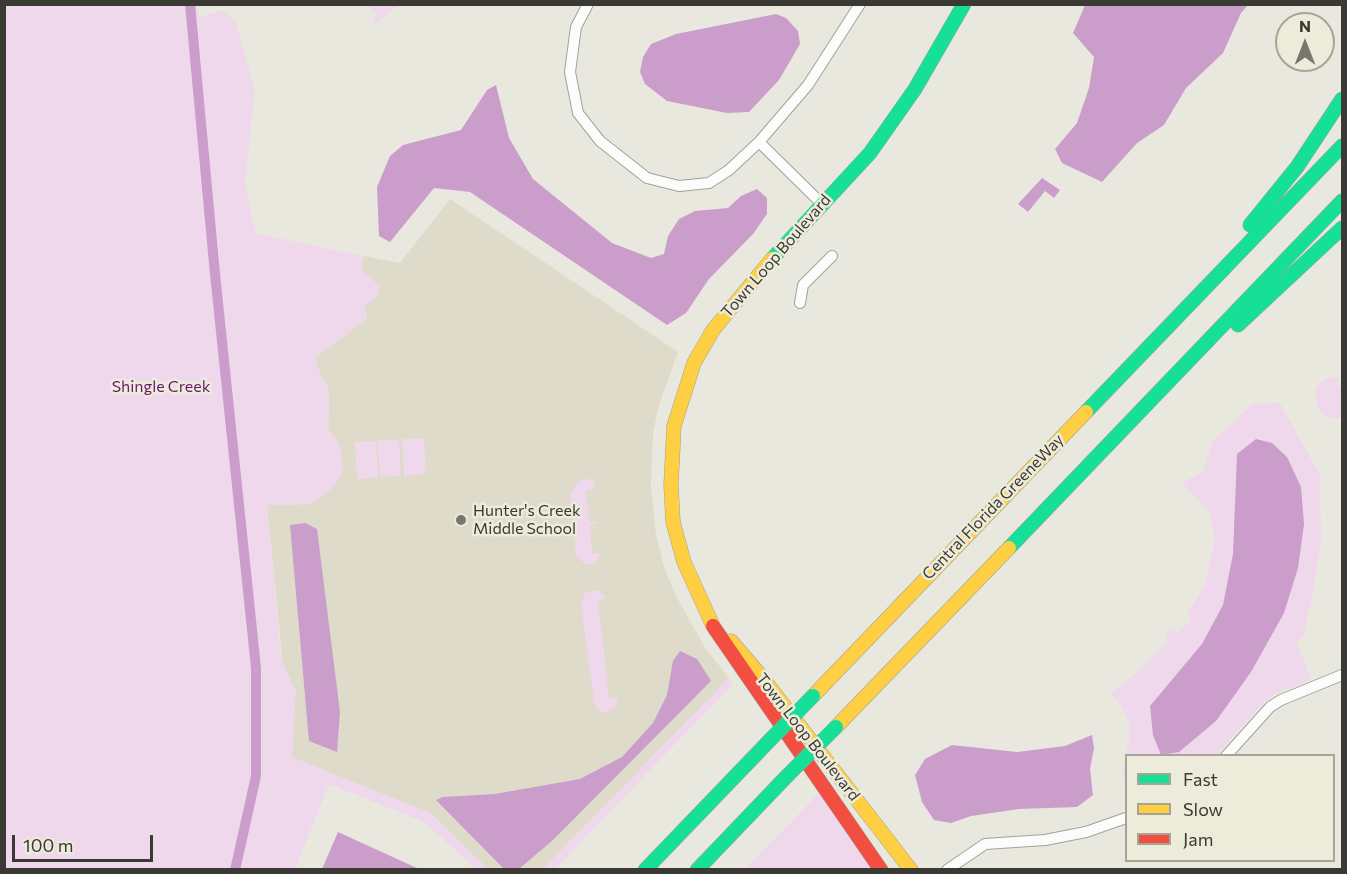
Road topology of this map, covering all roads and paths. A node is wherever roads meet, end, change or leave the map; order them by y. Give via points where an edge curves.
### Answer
1 (588, 4) edge
2 (860, 4) edge
3 (964, 4) edge
4 (1342, 99) edge
5 (759, 142) junction
6 (1342, 146) edge
7 (1342, 201) edge
8 (821, 203) junction
9 (1342, 228) edge
10 (832, 256) dead end
11 (800, 303) dead end
12 (1096, 399) junction
13 (1124, 425) junction
14 (702, 607) junction
15 (1342, 675) edge
16 (1228, 754) edge
17 (1125, 818) edge
18 (645, 870) edge
19 (697, 870) edge
20 (881, 870) edge
21 (912, 870) edge
22 (946, 870) edge

1 - 5 street via 576,27 570,72 579,113 600,141 647,178 679,186 709,183
2 - 5 street via 808,85
3 - 8 main road, Town Loop Boulevard via 915,89 870,153
4 - 12 main road via 1278,193
5 - 8 street
6 - 12 main road, Central Florida GreeneWay
7 - 13 main road
8 - 14 main road, Town Loop Boulevard via 730,306 694,363 682,396 674,426 670,485 673,522
9 - 13 main road
10 - 11 street via 803,285
12 - 18 main road, Central Florida GreeneWay, bridge
13 - 19 main road, bridge
14 - 20 main road, Town Loop Boulevard via 724,646
14 - 21 main road, Town Loop Boulevard via 762,676
15 - 16 street via 1270,707
17 - 22 street via 1045,840 985,844

